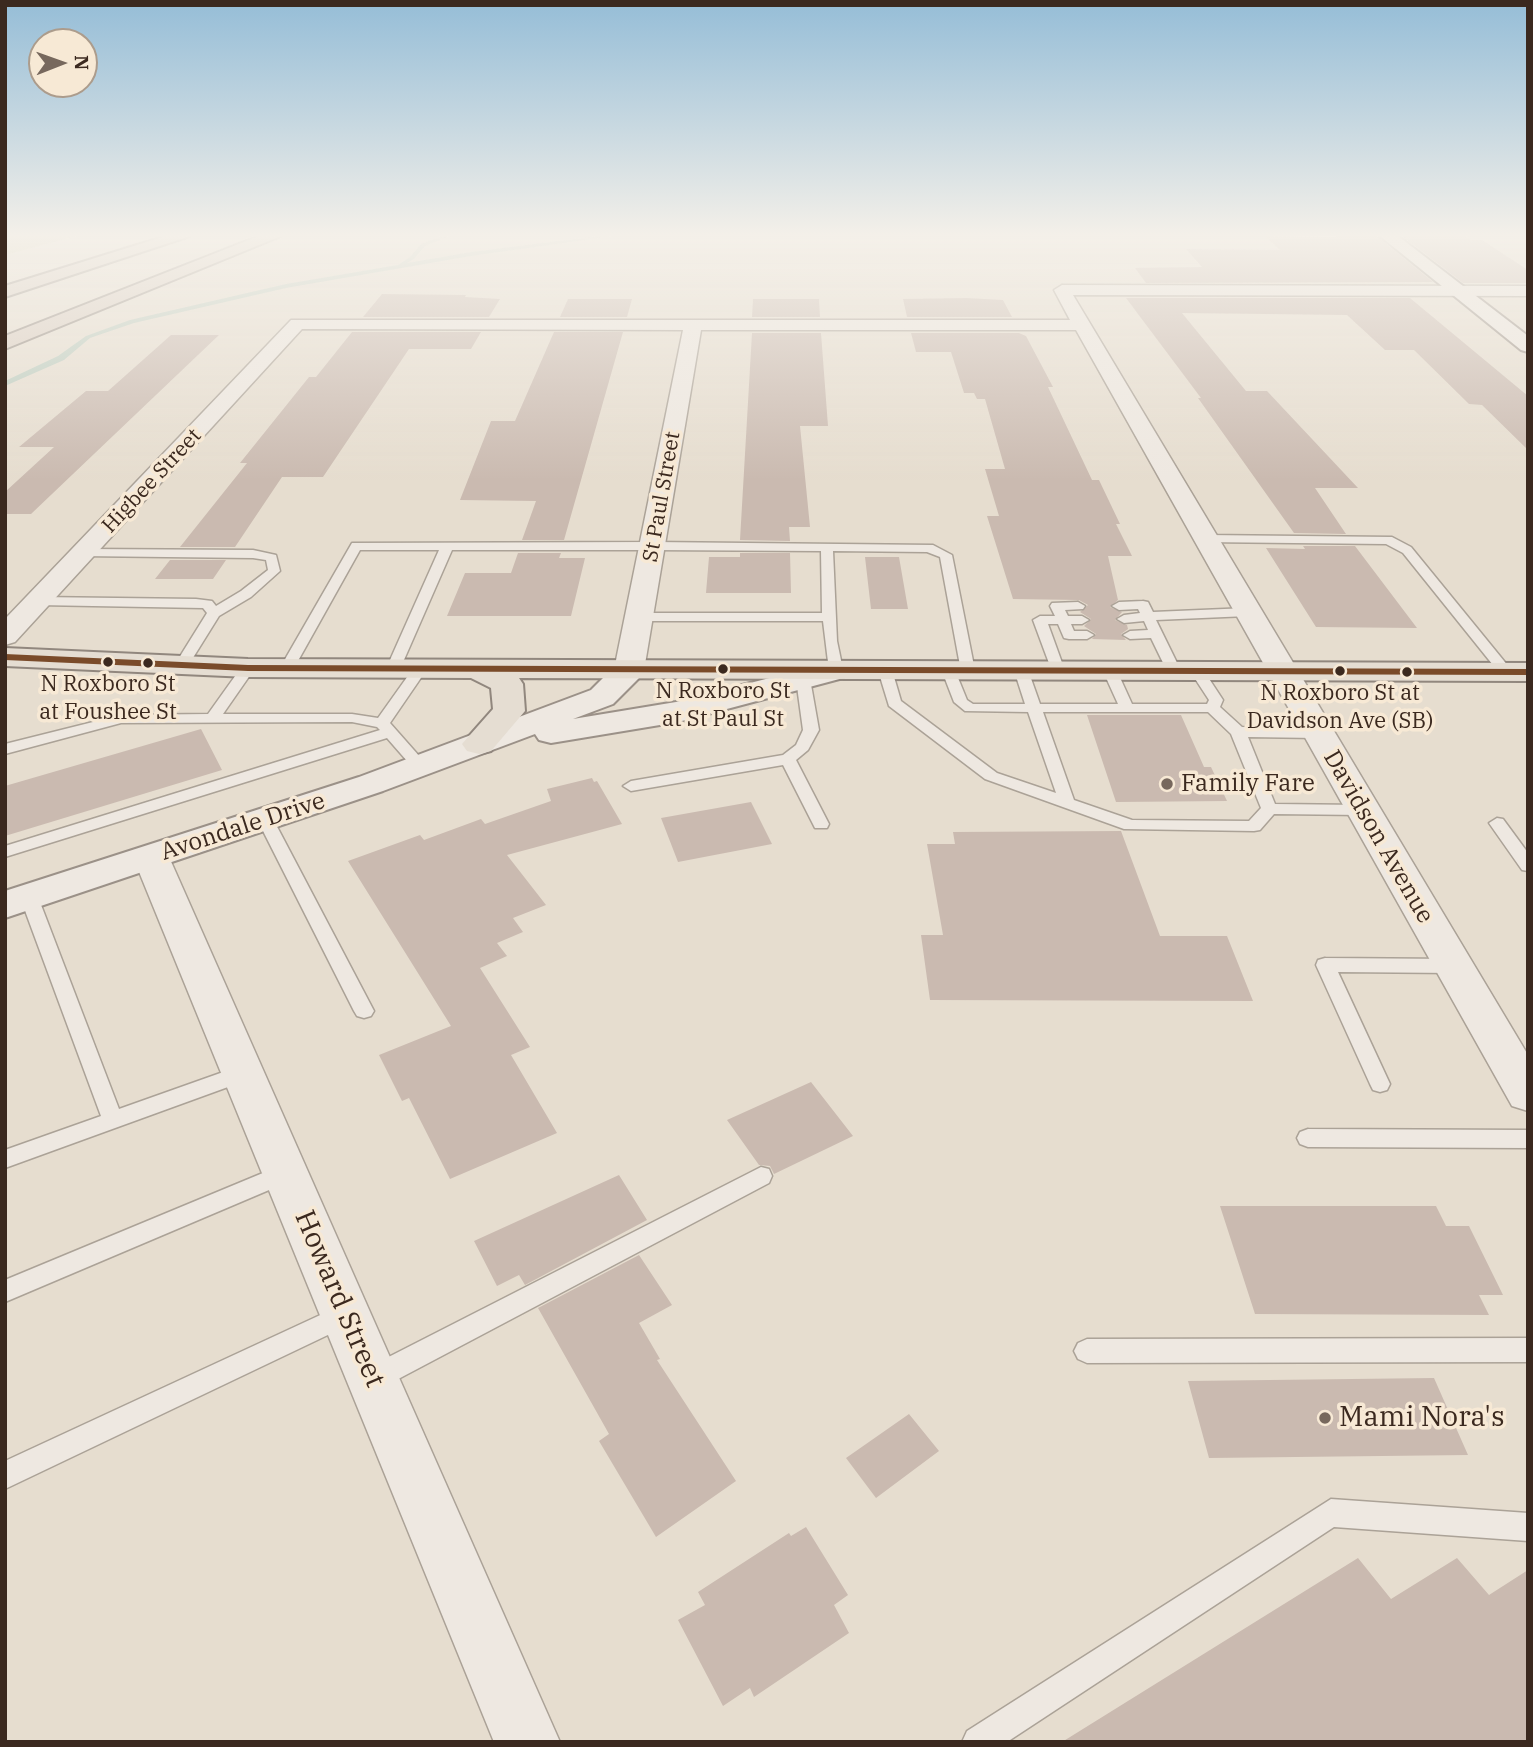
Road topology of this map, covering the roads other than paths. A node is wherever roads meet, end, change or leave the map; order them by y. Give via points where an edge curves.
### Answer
1 (69, 318) edge
2 (1079, 318) edge
3 (1491, 318) edge
4 (693, 324) junction
5 (1083, 325) junction
6 (5, 343) edge
7 (1528, 346) edge
8 (1206, 539) junction
9 (447, 546) junction
10 (653, 546) junction
11 (827, 547) junction
12 (83, 553) junction
13 (38, 601) junction
14 (1077, 606) dead end
15 (1119, 606) dead end
16 (1248, 612) junction
17 (214, 613) junction
18 (640, 617) junction
19 (830, 617) junction
20 (1124, 619) dead end
21 (1149, 619) junction
22 (1063, 620) junction
23 (1082, 620) dead end
24 (1156, 634) junction
25 (1087, 635) dead end
26 (1130, 635) dead end
27 (5, 636) edge
28 (5, 657) edge
29 (181, 666) junction
30 (248, 668) junction
31 (287, 668) junction
32 (407, 669) junction
33 (480, 670) junction
34 (629, 670) junction
35 (836, 670) junction
36 (885, 670) junction
37 (1021, 670) junction
38 (958, 671) junction
39 (1058, 671) junction
40 (1110, 671) junction
41 (1186, 671) junction
42 (1281, 671) junction
43 (1517, 672) edge
44 (803, 679) junction
45 (1034, 708) junction
46 (1127, 708) junction
47 (1212, 708) junction
48 (212, 719) junction
49 (387, 728) junction
50 (79, 730) junction
51 (1238, 732) junction
52 (1317, 733) junction
53 (479, 744) junction
54 (5, 749) edge
55 (788, 759) junction
56 (5, 760) edge
57 (420, 766) junction
58 (631, 786) dead end
59 (201, 792) junction
60 (1067, 803) junction
61 (1269, 809) junction
62 (1363, 810) junction
63 (265, 819) junction
64 (1497, 823) dead end
65 (821, 824) dead end
66 (5, 842) edge
67 (5, 852) edge
68 (151, 857) junction
69 (1528, 866) edge
70 (17, 901) edge
71 (1454, 966) junction
72 (364, 1011) dead end
73 (243, 1073) junction
74 (1380, 1084) dead end
75 (1528, 1094) edge
76 (113, 1120) junction
77 (1308, 1138) dead end
78 (1528, 1139) edge
79 (5, 1159) edge
80 (287, 1172) junction
81 (761, 1176) dead end
82 (5, 1291) edge
83 (345, 1314) junction
84 (1528, 1350) edge
85 (1087, 1351) dead end
86 (372, 1378) junction
87 (5, 1475) edge
88 (1528, 1527) edge
89 (527, 1742) edge
90 (978, 1742) edge

1 - 6 highway
2 - 5 street, Davidson Avenue
3 - 7 main road
4 - 5 street
4 - 10 street, St Paul Street
4 - 12 street, Higbee Street via 297,324
5 - 8 street, Davidson Avenue
8 - 16 street, Davidson Avenue
8 - 43 lane via 1388,540 1407,550
9 - 10 lane
9 - 31 lane via 356,546
9 - 32 lane
10 - 11 lane
10 - 18 street, St Paul Street
11 - 19 lane
11 - 38 lane via 929,548 946,555
12 - 13 street, Higbee Street
12 - 17 lane via 272,558 275,566 268,578
13 - 17 lane via 196,603 207,604
13 - 27 street, Higbee Street
14 - 22 lane via 1057,606
15 - 21 lane via 1143,606
16 - 21 lane
16 - 42 street, Davidson Avenue
17 - 29 lane
18 - 19 lane
18 - 34 street, St Paul Street
19 - 35 lane
20 - 21 lane
21 - 24 lane
22 - 23 lane
22 - 25 lane via 1069,635
22 - 39 lane via 1040,620
24 - 26 lane
24 - 41 lane
28 - 29 main road
29 - 30 main road
30 - 31 main road
30 - 48 lane
31 - 32 main road
32 - 33 main road
32 - 49 lane
33 - 34 main road
33 - 53 main road via 507,684 509,711
34 - 35 main road
34 - 53 main road, Avondale Drive via 601,697
35 - 36 main road
35 - 44 main road, Avondale Drive
36 - 38 main road
36 - 60 lane via 894,703 991,776
37 - 38 main road
37 - 39 main road
37 - 45 lane
38 - 45 lane via 961,702 970,708
39 - 40 main road
40 - 41 main road
40 - 46 lane
41 - 42 main road
41 - 47 lane via 1216,700
42 - 43 main road
42 - 52 street, Davidson Avenue
44 - 53 main road, Avondale Drive via 678,712
44 - 55 lane via 811,730 803,747
45 - 46 lane
45 - 60 lane
46 - 47 lane
47 - 51 lane
48 - 49 lane via 352,718
48 - 50 lane via 121,719
49 - 57 lane
49 - 59 lane
50 - 54 lane
50 - 56 lane via 48,748
51 - 52 lane
51 - 61 lane
52 - 62 street, Davidson Avenue
53 - 57 main road, Avondale Drive
55 - 58 lane
55 - 65 lane
57 - 63 main road, Avondale Drive
59 - 66 lane via 147,799
59 - 67 lane
60 - 61 lane via 1130,825 1254,826
61 - 62 lane
62 - 71 street, Davidson Avenue
63 - 68 main road, Avondale Drive
63 - 72 lane
64 - 69 lane
68 - 70 main road, Avondale Drive
68 - 73 street, Howard Street
70 - 76 lane
71 - 74 lane via 1325,965
71 - 75 street, Davidson Avenue
73 - 76 lane
73 - 80 street, Howard Street
76 - 79 lane
77 - 78 lane
80 - 82 lane
80 - 83 street, Howard Street
81 - 86 lane
83 - 86 street, Howard Street
83 - 87 lane
84 - 85 lane
86 - 89 street, Howard Street
88 - 90 lane via 1331,1513

